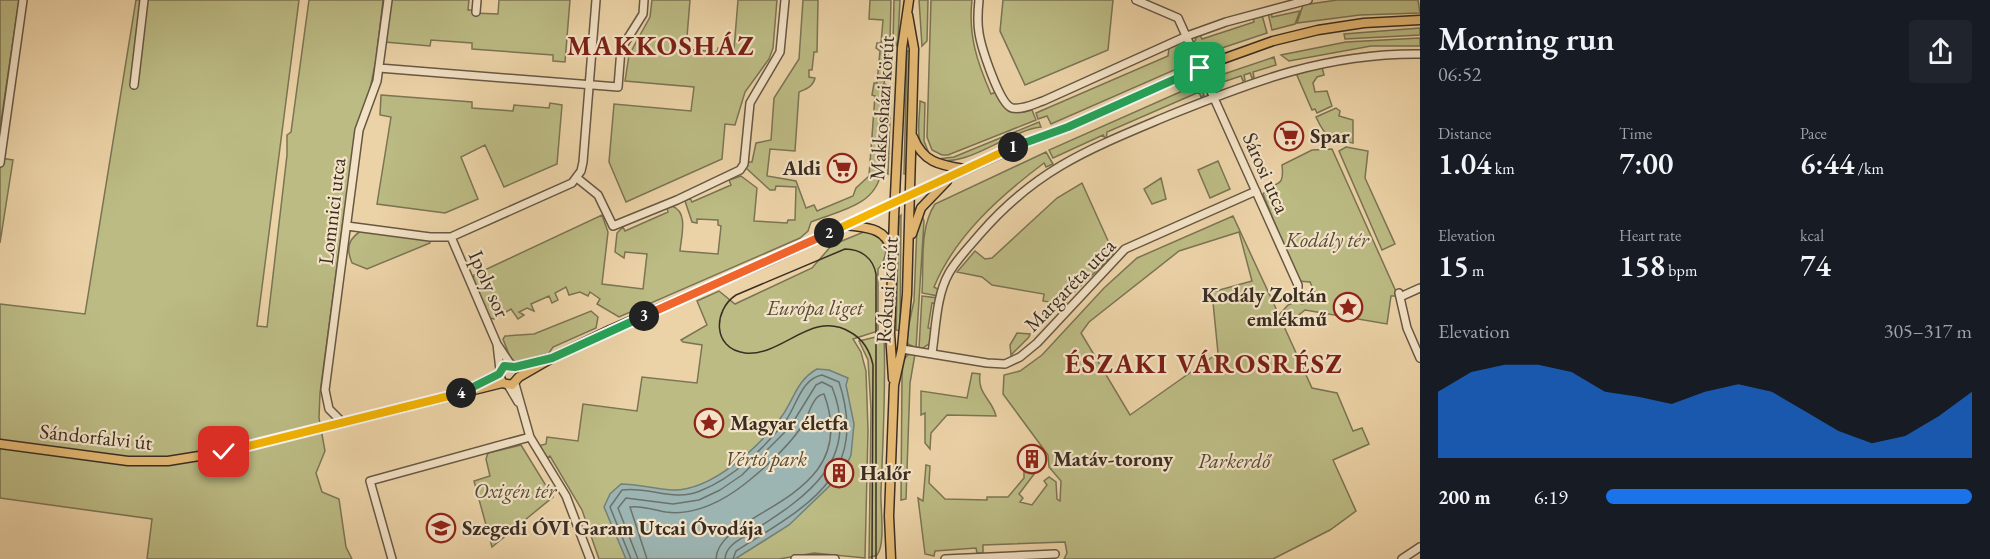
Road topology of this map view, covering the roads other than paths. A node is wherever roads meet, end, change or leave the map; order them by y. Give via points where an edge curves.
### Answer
1 (23, 0) edge
2 (144, 0) edge
3 (388, 0) edge
4 (477, 0) edge
5 (596, 0) edge
6 (644, 0) edge
7 (784, 0) edge
8 (909, 0) edge
9 (979, 0) edge
10 (1136, 0) edge
11 (1308, 0) edge
12 (476, 12) dead end
13 (908, 15) junction
14 (1420, 20) edge
15 (1187, 36) junction
16 (1420, 54) edge
17 (379, 68) junction
18 (1200, 68) junction
19 (134, 85) dead end
20 (589, 85) junction
21 (1214, 96) junction
22 (912, 132) junction
23 (0, 163) edge
24 (964, 169) junction
25 (954, 174) junction
26 (578, 178) junction
27 (1256, 192) junction
28 (910, 196) junction
29 (894, 203) junction
30 (846, 225) junction
31 (347, 226) junction
32 (451, 237) junction
33 (908, 251) junction
34 (892, 256) junction
35 (1420, 288) edge
36 (1298, 293) dead end
37 (890, 336) junction
38 (497, 344) junction
39 (902, 349) junction
40 (932, 353) junction
41 (890, 356) junction
42 (552, 358) junction
43 (1420, 358) edge
44 (513, 366) junction
45 (507, 379) junction
46 (894, 385) junction
47 (343, 423) junction
48 (530, 437) junction
49 (0, 444) edge
50 (1420, 547) edge
51 (1055, 554) dead end
52 (1022, 557) edge
53 (392, 559) edge
54 (590, 559) edge
55 (795, 559) edge
56 (835, 559) edge
57 (891, 559) edge
58 (945, 559) edge
59 (1402, 559) edge

1 - 23 street
2 - 19 street
3 - 17 street, Lomnici utca
4 - 12 street
5 - 20 street
6 - 20 street via 643,14 621,49 618,87
7 - 26 street via 780,52 750,103 744,164 740,170 613,226 598,195
8 - 13 main road, Makkosházi körút
9 - 15 street via 978,32 988,65 1004,102 1013,108 1025,107
10 - 15 street, Sárosi utca via 1178,18
11 - 15 street
13 - 22 main road, Makkosházi körút via 914,48
13 - 29 main road, Makkosházi körút via 902,48
14 - 18 main road via 1318,30 1273,41
15 - 18 street, Sárosi utca
16 - 21 street via 1322,63 1259,79
17 - 20 street
17 - 31 street, Lomnici utca via 359,130
18 - 21 street, Sárosi utca
18 - 24 main road
20 - 26 street via 583,162
21 - 27 street, Sárosi utca
21 - 40 street via 1045,173 1005,205 949,273
22 - 24 main road via 930,161
22 - 28 main road, Makkosházi körút
24 - 25 main road
25 - 28 main road
25 - 33 main road via 921,208
26 - 32 street via 562,189
27 - 36 street, Sárosi utca via 1298,285
27 - 40 street, Margaréta utca via 1125,249 1020,357 997,365
28 - 29 main road
28 - 33 main road, Rókusi körút
29 - 30 main road
29 - 34 main road, Rókusi körút
30 - 34 main road via 878,231 888,241
30 - 42 main road
31 - 32 street
31 - 47 street, Lomnici utca via 326,400
32 - 38 street, Ipoly sor
33 - 39 main road, Rókusi körút
34 - 37 main road, Rókusi körút
35 - 43 street via 1399,295
37 - 39 main road
37 - 41 main road, Rókusi körút
38 - 44 street, Ipoly sor
38 - 45 street, Ipoly sor
39 - 40 street, Margaréta utca
39 - 41 main road
39 - 46 main road, Rókusi körút
41 - 46 main road, Rókusi körút
42 - 44 main road
42 - 45 main road
44 - 45 main road
44 - 45 main road
45 - 47 main road, Sándorfalvi út
45 - 48 street, Ipoly sor
46 - 57 main road, Rókusi körút
47 - 49 main road, Sándorfalvi út via 224,452 168,461 140,462
48 - 53 street via 370,482
48 - 54 street, Ipoly sor via 566,496
50 - 59 street
51 - 52 street
52 - 58 street
55 - 56 street

